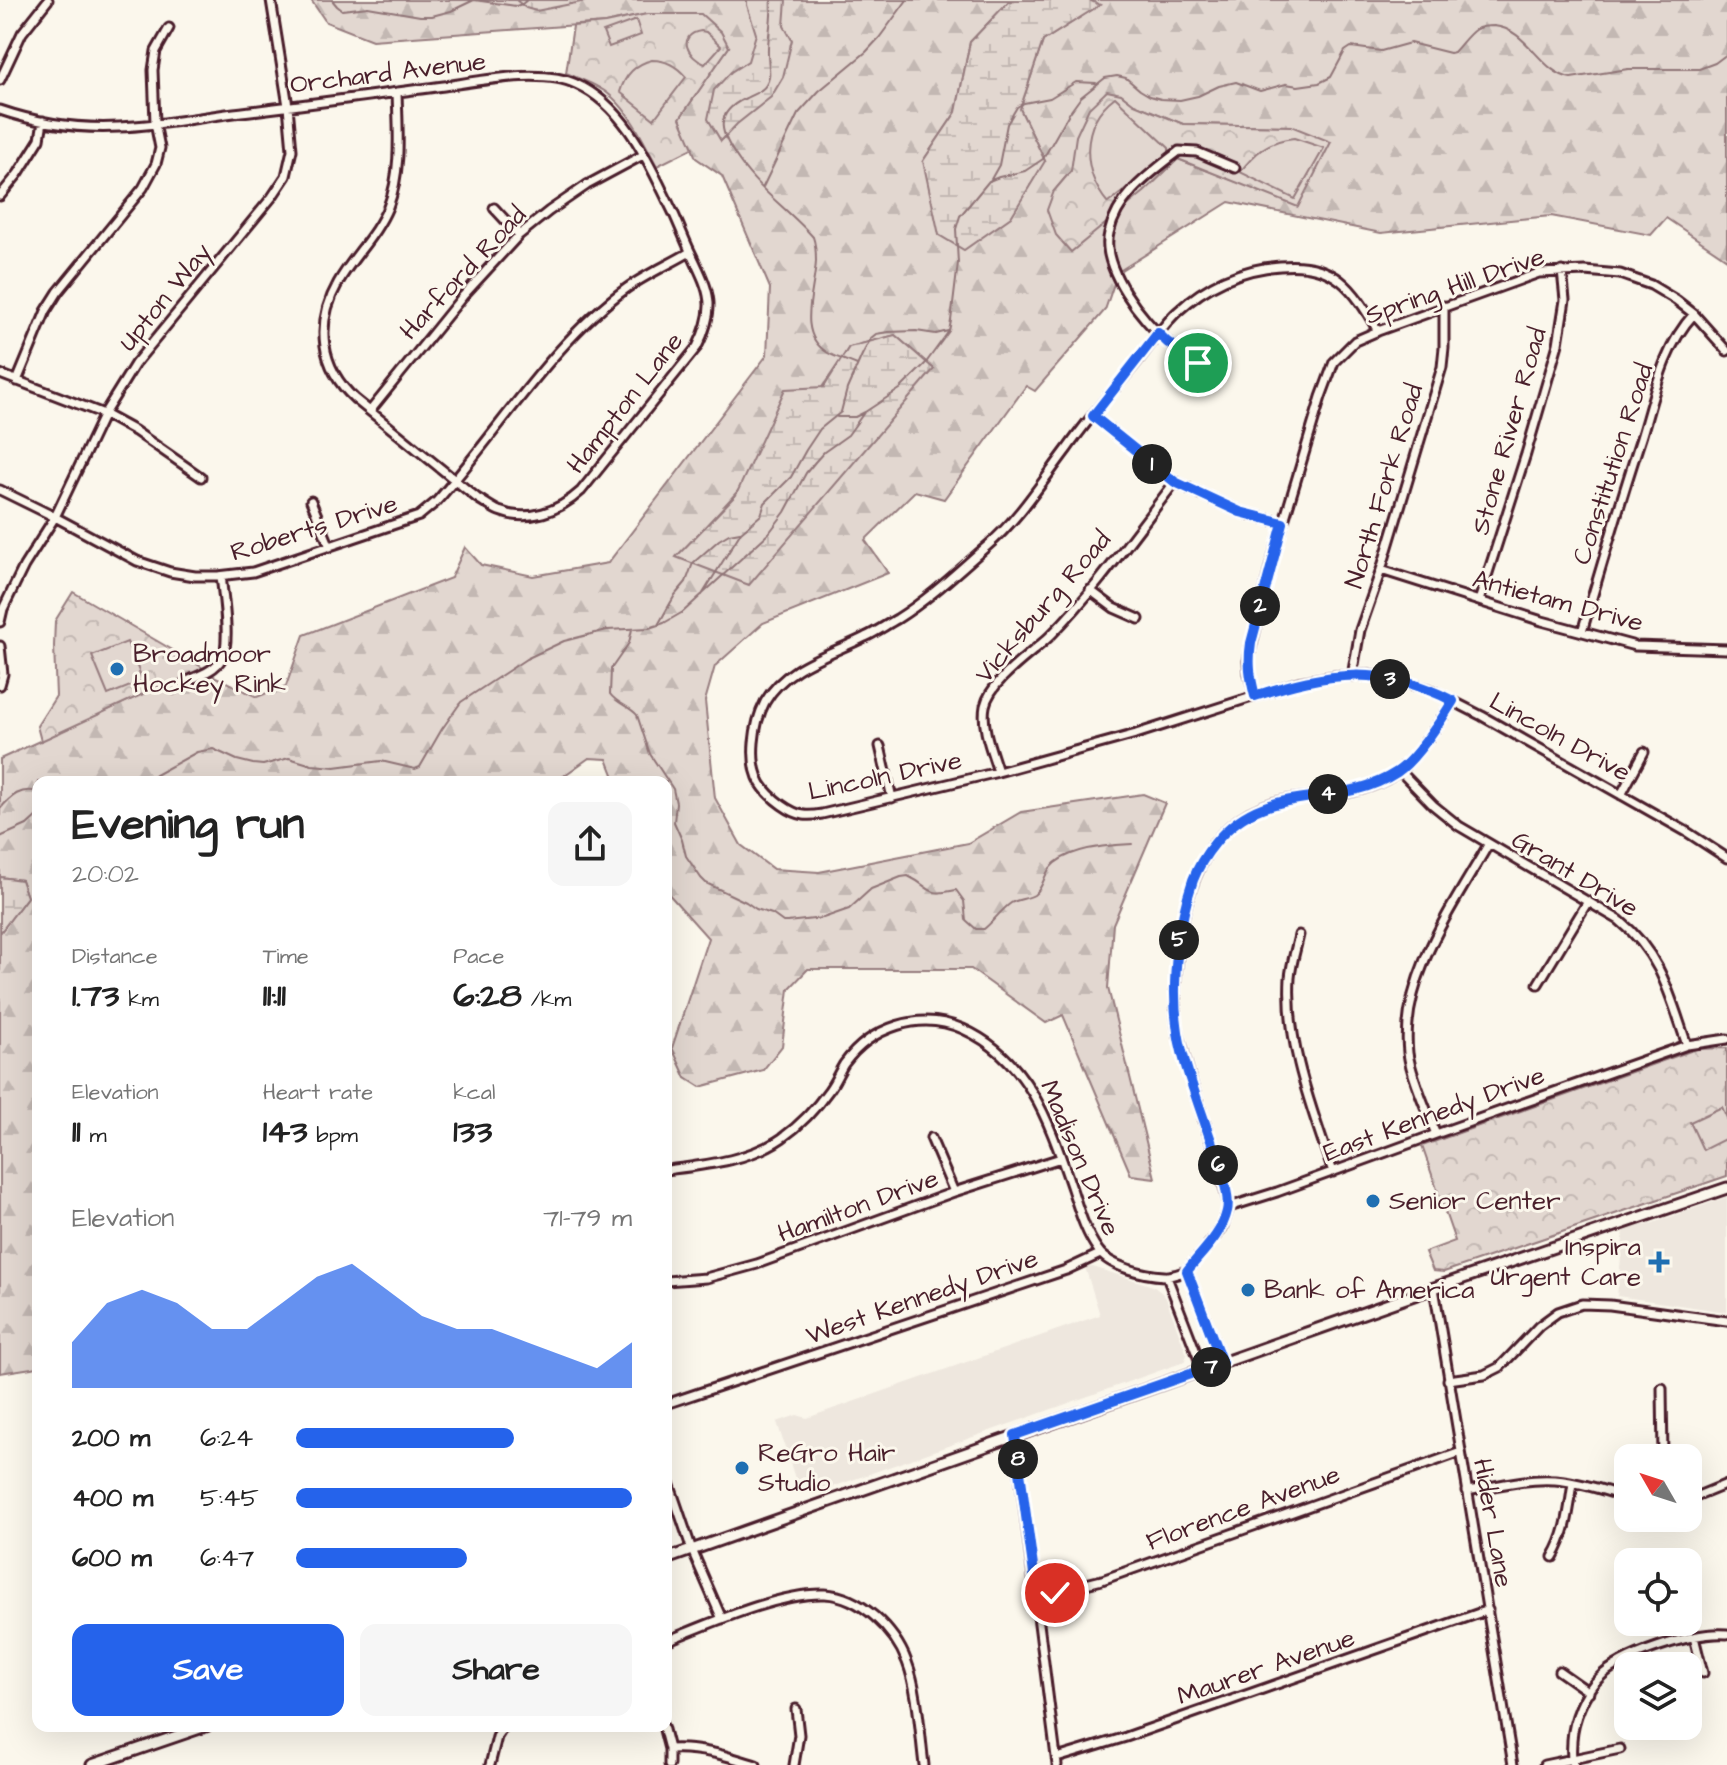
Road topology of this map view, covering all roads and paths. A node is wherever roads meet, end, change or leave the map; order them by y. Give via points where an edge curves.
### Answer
1 (48, 0) edge
2 (271, 0) edge
3 (169, 28) dead end
4 (0, 80) edge
5 (397, 92) junction
6 (288, 106) junction
7 (0, 110) edge
8 (43, 121) junction
9 (155, 123) junction
10 (643, 155) junction
11 (1235, 168) dead end
12 (0, 196) edge
13 (494, 208) dead end
14 (519, 235) junction
15 (690, 252) junction
16 (1562, 271) junction
17 (1444, 306) junction
18 (1694, 314) junction
19 (1378, 331) junction
20 (1158, 333) junction
21 (1727, 351) edge
22 (1221, 373) dead end
23 (0, 374) edge
24 (17, 381) junction
25 (370, 411) junction
26 (104, 414) junction
27 (1093, 416) junction
28 (201, 477) dead end
29 (455, 480) junction
30 (1175, 482) junction
31 (0, 490) edge
32 (311, 501) dead end
33 (55, 517) junction
34 (1283, 523) junction
35 (330, 547) junction
36 (1381, 570) junction
37 (221, 576) junction
38 (1090, 590) junction
39 (1479, 601) junction
40 (2, 608) edge
41 (1139, 619) dead end
42 (0, 622) edge
43 (1582, 632) junction
44 (0, 646) edge
45 (1727, 649) edge
46 (1352, 676) junction
47 (185, 682) dead end
48 (0, 685) edge
49 (1255, 696) junction
50 (1453, 701) junction
51 (880, 746) dead end
52 (1644, 752) dead end
53 (1400, 771) junction
54 (998, 772) junction
55 (1621, 795) junction
56 (892, 798) junction
57 (1488, 845) junction
58 (1727, 845) edge
59 (1725, 856) edge
60 (1587, 903) junction
61 (1299, 935) dead end
62 (1538, 984) dead end
63 (1727, 1039) edge
64 (1687, 1045) junction
65 (1436, 1134) junction
66 (931, 1138) dead end
67 (1061, 1158) junction
68 (672, 1169) edge
69 (1333, 1172) junction
70 (1727, 1188) edge
71 (954, 1192) junction
72 (1229, 1207) junction
73 (1100, 1254) junction
74 (1187, 1271) junction
75 (1167, 1277) junction
76 (672, 1281) edge
77 (1434, 1288) junction
78 (1727, 1321) edge
79 (1222, 1363) junction
80 (1203, 1370) junction
81 (1448, 1380) junction
82 (1662, 1388) dead end
83 (672, 1402) edge
84 (1015, 1435) junction
85 (1663, 1444) edge
86 (1461, 1452) junction
87 (1573, 1483) junction
88 (1727, 1484) edge
89 (1467, 1491) junction
90 (672, 1492) edge
91 (1614, 1494) edge
92 (1702, 1494) edge
93 (692, 1550) junction
94 (672, 1557) edge
95 (1553, 1557) dead end
96 (1037, 1596) junction
97 (1488, 1610) junction
98 (722, 1619) junction
99 (1727, 1634) edge
100 (1694, 1637) junction
101 (672, 1639) edge
102 (1559, 1671) dead end
103 (1703, 1673) dead end
104 (1589, 1692) junction
105 (796, 1709) dead end
106 (188, 1732) edge
107 (500, 1732) edge
108 (665, 1732) edge
109 (669, 1749) junction
110 (1620, 1749) dead end
111 (1057, 1762) edge
112 (1572, 1762) edge
113 (490, 1764) edge
114 (92, 1765) edge
115 (500, 1765) edge
116 (669, 1765) edge
117 (756, 1765) edge
118 (794, 1765) edge
119 (924, 1765) edge
120 (1513, 1765) edge
121 (1544, 1765) edge

1 - 4 street via 22,33
2 - 6 street, Upton Way
3 - 9 street via 153,70
5 - 6 street, Orchard Avenue
5 - 10 street, Orchard Avenue via 536,76 575,83 618,115
5 - 25 street, Hampton Lane via 399,155 390,203 339,281 324,324 332,371
6 - 9 street, Orchard Avenue
6 - 26 street, Upton Way via 292,150 286,176 135,364
7 - 8 street, Orchard Avenue
8 - 9 street, Orchard Avenue via 121,127
8 - 12 street via 40,139
9 - 24 street via 160,148 156,164 143,188 58,292
10 - 14 street, Harford Road via 587,185
10 - 15 street, Orchard Avenue
11 - 20 street via 1197,152 1179,151 1128,195 1112,224 1107,243 1111,266
13 - 14 street
14 - 25 street, Harford Road
15 - 29 street, Roberts Drive via 627,288 579,330
15 - 29 street, Hampton Lane via 706,285 706,329 680,370 581,491 558,508 514,515 498,511
16 - 17 street, Spring Hill Drive via 1539,273
16 - 18 street, Spring Hill Drive via 1620,274 1651,285
16 - 39 street, Stone River Road via 1565,300 1558,344
17 - 19 street, Spring Hill Drive
17 - 36 street, North Fork Road via 1442,367
18 - 21 street, Spring Hill Drive
18 - 43 street, Constitution Road via 1675,338 1662,371
19 - 20 street, Lincoln Drive via 1347,284 1312,267 1291,265 1237,274 1202,292
19 - 34 street, Spring Hill Drive via 1355,341 1334,362
20 - 22 street
20 - 27 street, Lincoln Drive
23 - 24 street
24 - 26 street
25 - 29 street, Hampton Lane
26 - 28 street
26 - 33 street, Upton Way
27 - 30 street
27 - 56 street, Lincoln Drive via 992,542 928,598 866,637 791,673 766,701 755,727 754,751 760,784 774,799 802,815
29 - 35 street, Roberts Drive via 419,516
30 - 34 street via 1240,512
30 - 38 street, Vicksburg Road
31 - 33 street, Roberts Drive
32 - 35 street
33 - 37 street, Roberts Drive via 137,561 170,572
33 - 40 street, Upton Way
34 - 49 street, Spring Hill Drive via 1248,661
35 - 37 street, Roberts Drive via 253,572
36 - 39 street, Antietam Drive
36 - 46 street, North Fork Road via 1360,630
37 - 47 street via 224,657
38 - 41 street
38 - 54 street, Vicksburg Road via 991,691 984,718
39 - 43 street, Antietam Drive
40 - 42 street, Upton Way
43 - 45 street, Antietam Drive via 1635,646
44 - 48 street
46 - 49 street, Lincoln Drive via 1299,682
46 - 50 street, Lincoln Drive via 1399,681
49 - 54 street, Lincoln Drive
50 - 53 street
50 - 55 street, Lincoln Drive
51 - 56 street
52 - 55 street
53 - 57 street, Grant Drive via 1433,805
53 - 72 street via 1373,785 1272,803 1244,817 1223,833 1193,878 1179,939 1177,1026
54 - 56 street, Lincoln Drive
55 - 59 street, Lincoln Drive
57 - 60 street, Grant Drive
57 - 65 street via 1417,977 1407,1018 1408,1054
58 - 59 street
60 - 62 street
60 - 64 street, Grant Drive via 1619,920 1648,951
61 - 69 street via 1290,976 1292,1026 1301,1075
63 - 64 street, East Kennedy Drive
64 - 65 street, East Kennedy Drive
65 - 69 street, East Kennedy Drive
66 - 71 street
67 - 68 street, Madison Drive via 1031,1089 998,1051 959,1027 914,1021 867,1040 829,1090 782,1138 749,1154
67 - 71 street, Hamilton Drive
67 - 73 street, Madison Drive
69 - 72 street, East Kennedy Drive
70 - 77 main road
71 - 76 street, Hamilton Drive via 757,1264
72 - 74 street via 1222,1228
73 - 75 street via 1120,1267
73 - 83 street, West Kennedy Drive via 1066,1270
74 - 75 street
74 - 79 street
75 - 80 street
77 - 79 main road
77 - 81 street, Hider Lane
78 - 81 street via 1582,1304 1539,1326 1500,1367
79 - 80 main road
80 - 84 main road
81 - 86 street, Hider Lane
82 - 85 street
84 - 93 main road
84 - 96 street
86 - 89 street, Hider Lane
86 - 96 street, Florence Avenue via 1102,1580
87 - 89 street via 1524,1482
87 - 91 street
87 - 95 street via 1565,1532
88 - 92 street
89 - 97 street, Hider Lane
90 - 93 street
93 - 94 main road
93 - 98 street
96 - 111 street
97 - 111 street, Maurer Avenue
97 - 120 street, Hider Lane
98 - 101 street
98 - 119 street via 789,1598 826,1594 879,1620 907,1662
99 - 100 street
100 - 103 street
100 - 104 street via 1625,1659 1598,1678
102 - 104 street
104 - 112 street via 1573,1726
105 - 118 street
106 - 114 main road
107 - 113 street
108 - 109 street
109 - 116 street
109 - 117 street via 706,1751
110 - 112 street
112 - 121 street
113 - 115 street

